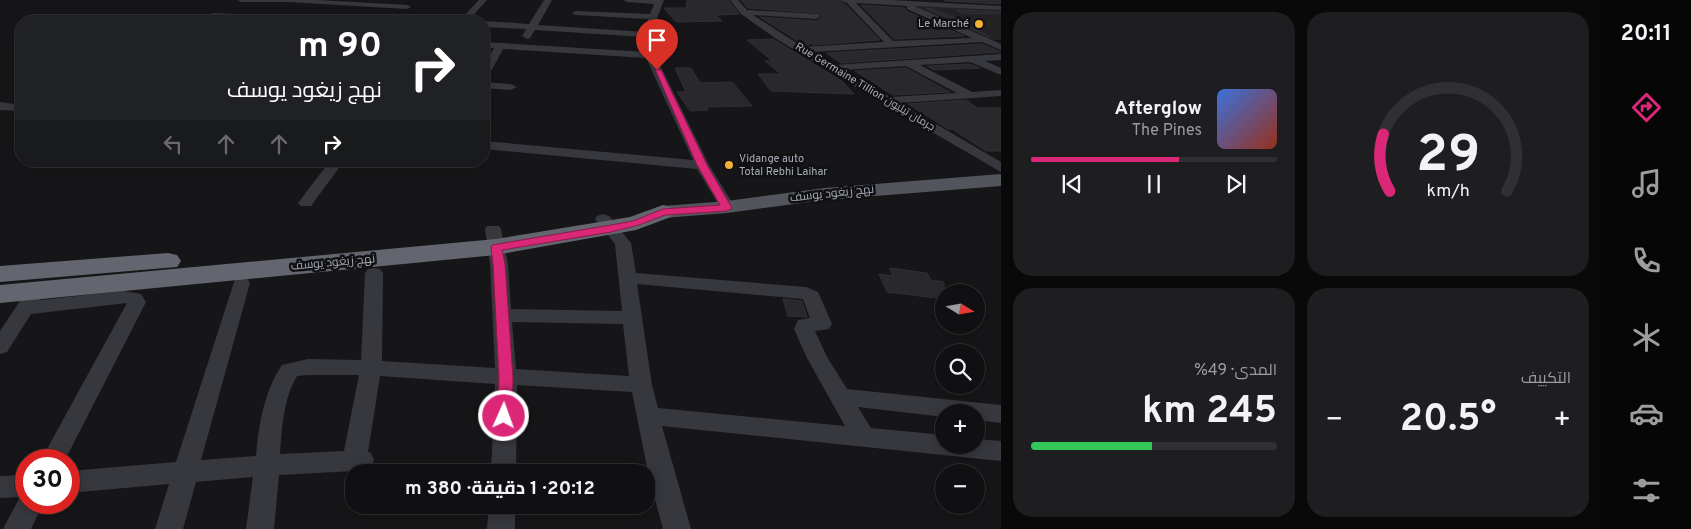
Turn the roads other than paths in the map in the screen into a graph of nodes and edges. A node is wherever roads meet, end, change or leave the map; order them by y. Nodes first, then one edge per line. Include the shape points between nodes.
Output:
1 (294, 0) edge
2 (376, 0) edge
3 (415, 0) edge
4 (483, 0) edge
5 (548, 0) edge
6 (627, 0) edge
7 (734, 0) edge
8 (843, 0) edge
9 (849, 0) edge
10 (984, 0) edge
11 (328, 1) edge
12 (660, 1) edge
13 (352, 2) edge
14 (237, 3) edge
15 (900, 3) junction
16 (407, 7) junction
17 (998, 8) edge
18 (744, 12) junction
19 (214, 15) edge
20 (272, 15) edge
21 (335, 15) edge
22 (397, 15) edge
23 (469, 15) edge
24 (816, 16) dead end
25 (652, 17) junction
26 (490, 24) edge
27 (532, 27) junction
28 (649, 35) junction
29 (564, 40) junction
30 (995, 43) edge
31 (891, 44) junction
32 (490, 45) edge
33 (874, 45) junction
34 (500, 46) junction
35 (521, 47) junction
36 (801, 50) junction
37 (650, 55) junction
38 (1001, 57) edge
39 (971, 59) junction
40 (908, 62) junction
41 (490, 64) edge
42 (832, 68) junction
43 (1001, 72) edge
44 (490, 86) edge
45 (511, 87) dead end
46 (1001, 93) edge
47 (970, 95) junction
48 (886, 101) junction
49 (0, 106) edge
50 (15, 107) edge
51 (490, 146) edge
52 (702, 165) junction
53 (333, 167) edge
54 (1001, 168) edge
55 (1001, 180) edge
56 (306, 203) dead end
57 (727, 208) junction
58 (663, 212) joint
59 (607, 224) junction
60 (495, 238) junction
61 (374, 273) dead end
62 (0, 274) edge
63 (627, 278) junction
64 (241, 283) dead end
65 (0, 294) edge
66 (31, 299) junction
67 (502, 314) junction
68 (632, 318) junction
69 (0, 347) edge
70 (371, 368) junction
71 (506, 378) junction
72 (641, 385) junction
73 (842, 397) junction
74 (1001, 414) edge
75 (648, 416) junction
76 (863, 436) junction
77 (935, 444) edge
78 (59, 449) edge
79 (985, 449) edge
80 (1001, 451) edge
81 (503, 464) edge
82 (267, 465) junction
83 (187, 471) junction
84 (80, 481) edge
85 (15, 486) edge
86 (0, 487) edge
87 (25, 514) edge
88 (502, 514) edge
89 (17, 529) edge
90 (169, 529) edge
91 (260, 529) edge
92 (501, 529) edge
93 (677, 529) edge

1 - 11 street
1 - 14 street
1 - 20 street
2 - 3 street
2 - 13 street
3 - 16 street
4 - 23 street
5 - 27 street
6 - 12 street
7 - 18 street, Rue Germaine Tillion جرمان تيليون
8 - 9 street
9 - 15 street
9 - 31 street
10 - 17 street
11 - 13 street
12 - 25 street
13 - 16 street
13 - 21 street
14 - 19 street
15 - 17 street
15 - 30 street
16 - 22 street
18 - 24 street
18 - 36 street, Rue Germaine Tillion جرمان تيليون
25 - 28 street
25 - 29 street via 578,10
26 - 27 street
27 - 29 street
27 - 35 street
28 - 29 street
28 - 37 street
29 - 35 street
29 - 37 street
30 - 31 street
31 - 33 street
32 - 34 street
33 - 36 street
33 - 40 street
34 - 35 street
34 - 41 street
36 - 42 street, Rue Germaine Tillion جرمان تيليون
37 - 52 street
38 - 39 street
39 - 40 street
39 - 43 street
40 - 42 street
40 - 47 street
42 - 48 street, Rue Germaine Tillion جرمان تيليون
44 - 45 street
46 - 47 street
47 - 48 street
48 - 54 street, Rue Germaine Tillion جرمان تيليون
49 - 50 street
51 - 52 street
52 - 57 street
53 - 56 street
55 - 57 main road, نهج زيغود يوسف via 825,194
57 - 58 main road, نهج زيغود يوسف
58 - 59 highway, نهج زيغود يوسف via 636,223
59 - 60 highway, نهج زيغود يوسف
59 - 63 street via 623,243
60 - 62 highway, نهج زيغود يوسف
60 - 66 highway, نهج زيغود يوسف
60 - 67 street
61 - 70 street
63 - 68 street
63 - 73 street via 806,293 811,296 822,324 805,325 804,329 817,358
64 - 83 street
65 - 66 highway, نهج زيغود يوسف
66 - 69 street
66 - 78 street via 123,297 134,298 137,302
67 - 68 street
67 - 71 street
68 - 72 street
70 - 71 street
70 - 82 street via 308,367 290,370 279,392
70 - 82 street via 358,460
71 - 72 street
71 - 81 street
72 - 75 street
73 - 74 street
73 - 76 street
75 - 76 street
75 - 93 street
76 - 77 street
79 - 80 street
82 - 83 street
82 - 91 street
83 - 84 street
83 - 90 street
85 - 86 street
87 - 89 street
88 - 92 street

